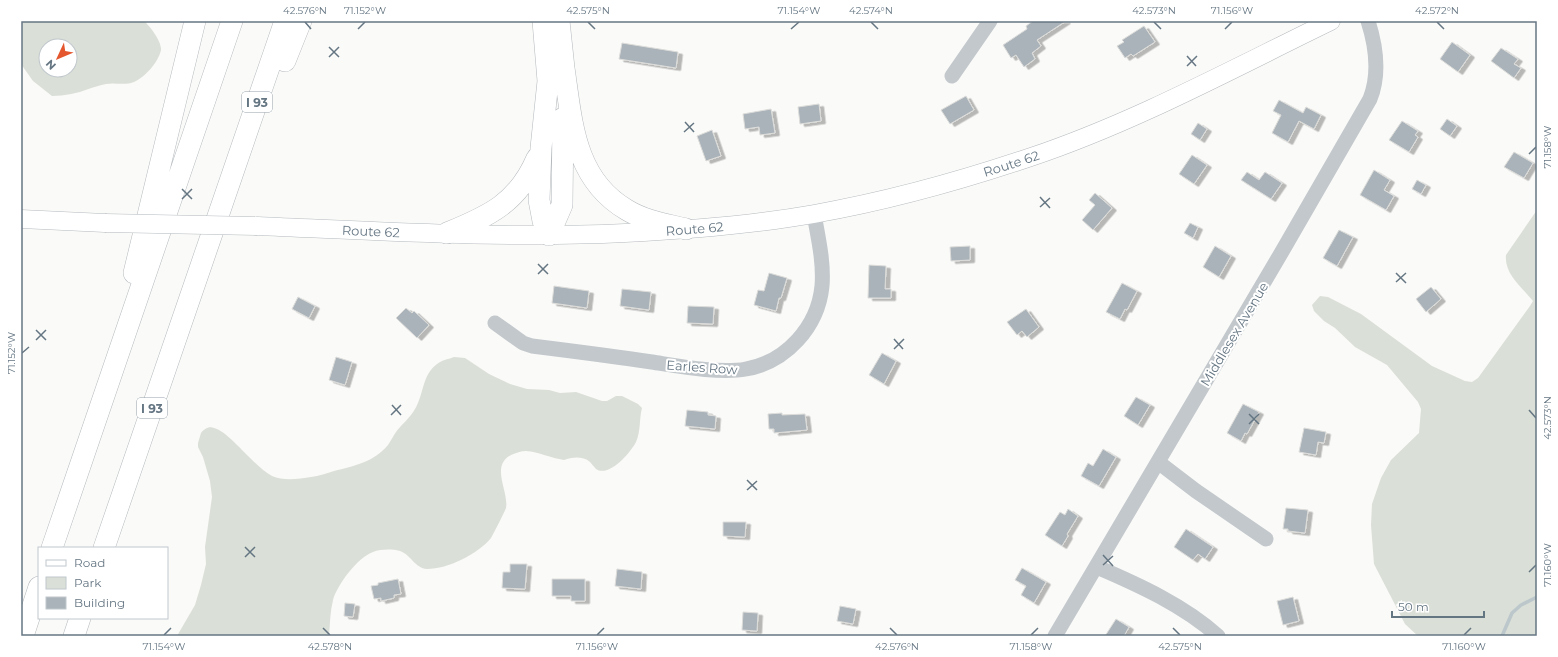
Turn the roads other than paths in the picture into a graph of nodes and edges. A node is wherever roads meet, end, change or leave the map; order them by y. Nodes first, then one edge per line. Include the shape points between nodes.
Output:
1 (195, 21) edge
2 (232, 21) edge
3 (285, 21) edge
4 (301, 21) edge
5 (543, 21) edge
6 (559, 21) edge
7 (990, 21) edge
8 (1331, 21) edge
9 (1368, 21) edge
10 (564, 68) junction
11 (952, 76) dead end
12 (541, 148) junction
13 (814, 214) junction
14 (21, 219) edge
15 (686, 229) junction
16 (447, 233) junction
17 (549, 235) junction
18 (201, 269) junction
19 (495, 323) dead end
20 (94, 426) junction
21 (1158, 462) junction
22 (1266, 540) dead end
23 (52, 547) edge
24 (104, 547) edge
25 (1096, 566) junction
26 (38, 590) edge
27 (80, 619) edge
28 (22, 636) edge
29 (74, 636) edge
30 (1055, 636) edge
31 (1218, 636) edge

1 - 20 highway
2 - 20 highway
3 - 18 highway, I 93
4 - 18 highway
5 - 12 highway via 548,81
6 - 10 highway
7 - 11 street
8 - 13 main road, Route 62 via 1135,116 1061,146 932,188
9 - 21 street, Middlesex Avenue via 1374,45 1376,71 1370,99
10 - 15 highway via 576,142 582,160 596,182 628,211 647,219
10 - 17 highway via 562,205
12 - 16 highway via 527,180 509,200 478,220
12 - 17 highway via 539,200
13 - 15 main road, Route 62
13 - 19 street, Earles Row via 822,274 817,310 798,340 779,356 757,366 721,370 532,346 523,343
14 - 16 main road, Route 62, bridge
15 - 17 main road, Route 62
16 - 17 main road, Route 62
18 - 24 highway, I 93
20 - 23 highway
21 - 22 street
21 - 25 street, Middlesex Avenue
25 - 30 street, Middlesex Avenue
25 - 31 street via 1173,604
26 - 28 highway
27 - 29 highway

